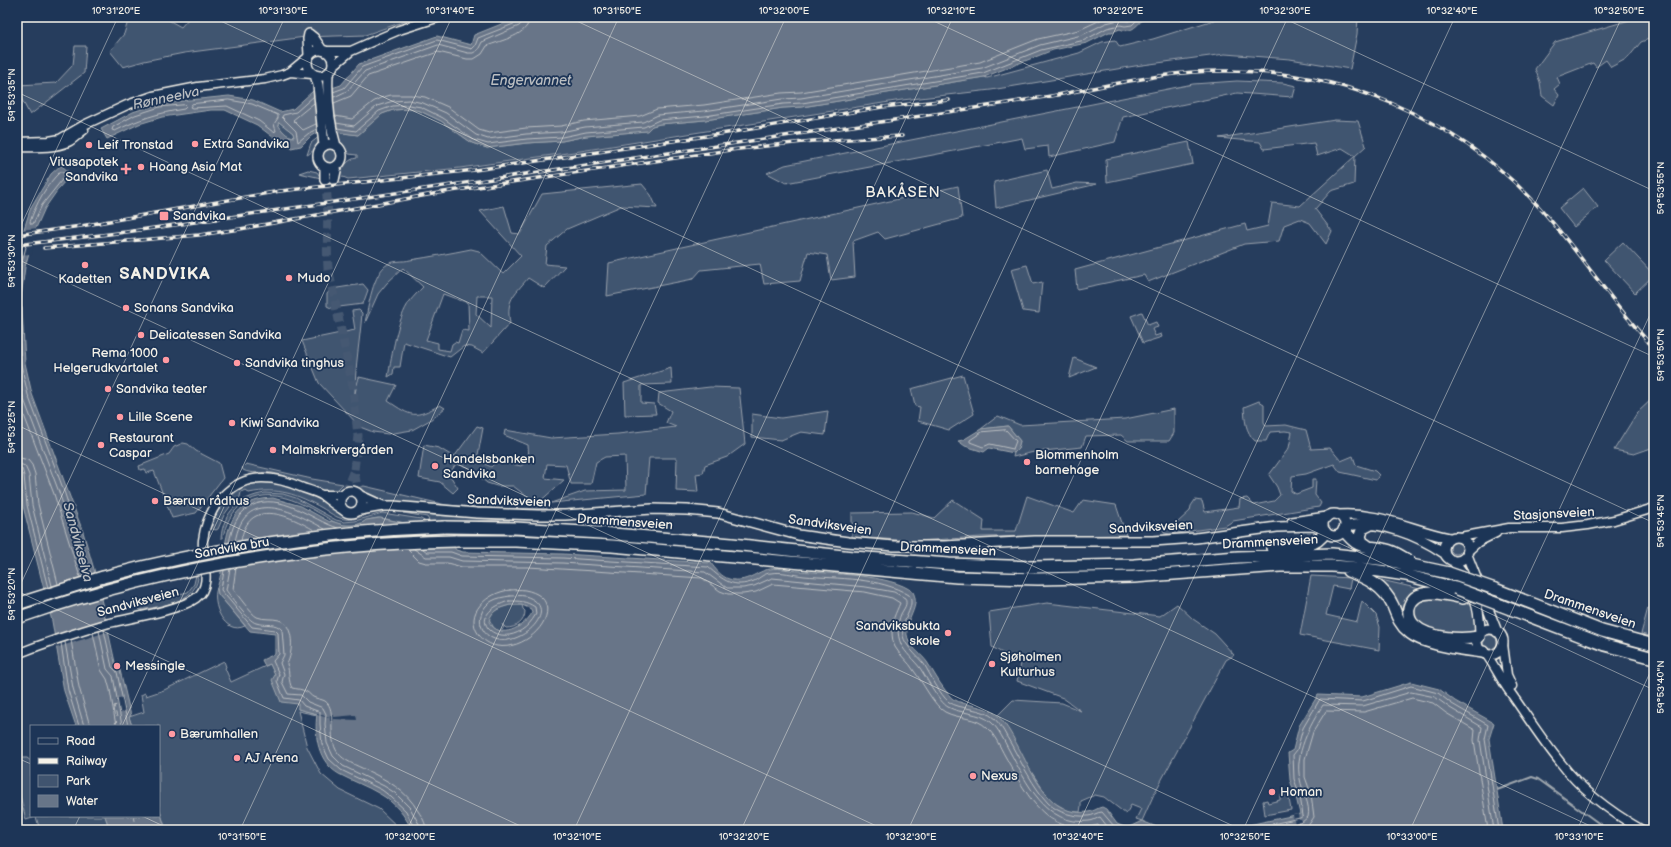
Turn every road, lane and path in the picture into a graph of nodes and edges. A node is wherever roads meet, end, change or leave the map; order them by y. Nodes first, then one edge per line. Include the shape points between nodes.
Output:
1 (440, 17) edge
2 (323, 51) junction
3 (351, 52) junction
4 (309, 56) junction
5 (330, 70) junction
6 (290, 72) junction
7 (314, 74) junction
8 (328, 136) junction
9 (17, 142) edge
10 (22, 145) edge
11 (324, 146) junction
12 (336, 146) junction
13 (325, 166) junction
14 (337, 166) junction
15 (322, 495) junction
16 (343, 495) junction
17 (361, 496) junction
18 (383, 506) junction
19 (1654, 508) edge
20 (343, 510) junction
21 (360, 510) junction
22 (1338, 515) junction
23 (1327, 517) junction
24 (1369, 525) junction
25 (444, 527) joint
26 (1277, 527) junction
27 (1344, 528) junction
28 (1325, 530) junction
29 (1502, 530) junction
30 (1460, 537) junction
31 (1449, 538) junction
32 (455, 541) joint
33 (1369, 547) junction
34 (1467, 553) junction
35 (1444, 554) junction
36 (1238, 557) junction
37 (1452, 560) junction
38 (1416, 565) junction
39 (1332, 566) junction
40 (17, 604) edge
41 (1502, 609) junction
42 (19, 618) edge
43 (1498, 632) junction
44 (1479, 636) junction
45 (1503, 644) junction
46 (1654, 645) edge
47 (1484, 653) junction
48 (17, 654) edge
49 (1654, 658) edge
50 (1518, 702) junction
51 (1642, 830) edge

1 - 3 main road via 399,30
2 - 3 main road
2 - 4 main road via 315,51
2 - 4 main road via 309,34
2 - 5 main road via 332,58
3 - 5 main road
4 - 6 main road
4 - 7 main road via 307,66
5 - 7 main road via 322,76
5 - 8 main road
6 - 7 main road
6 - 10 main road via 265,79 153,96 127,105 89,124 69,142 51,147
7 - 8 main road
8 - 11 main road
8 - 12 main road
9 - 10 main road
11 - 12 main road
11 - 13 main road via 318,157
12 - 14 main road via 340,149 342,157
13 - 14 main road
13 - 14 main road via 330,180
15 - 16 main road, Sandviksveien
15 - 20 main road, Sandviksveien
15 - 48 main road, Sandviksveien via 270,477 250,479 233,487 216,505 205,529 205,580 196,598 186,603 89,629
16 - 17 main road via 355,491
16 - 20 main road via 340,502
17 - 18 main road, Sandviksveien
17 - 21 main road via 363,502
18 - 21 main road, Sandviksveien
18 - 26 main road, Sandviksveien via 545,515 693,510 728,516 798,535 894,546 1054,541 1138,542
19 - 29 main road, Stasjonsveien via 1588,525 1562,528 1518,527
20 - 21 main road via 349,514
22 - 23 main road
22 - 27 main road via 1343,519
22 - 31 main road via 1380,518
23 - 26 main road, Sandviksveien
23 - 28 main road via 1324,521
24 - 27 main road via 1357,524
24 - 33 highway via 1363,528 1360,536 1362,542
24 - 35 main road via 1411,536 1432,545
25 - 36 highway, Drammensveien via 516,528 601,534 949,564 1034,567 1134,566
25 - 40 highway, Sandvika bru, bridge via 291,538 217,550 116,574
26 - 28 main road, Sandviksveien via 1312,526
27 - 28 main road via 1336,536 1329,535
27 - 33 highway via 1356,544
28 - 36 highway via 1320,539 1310,545 1255,549
29 - 30 main road, Stasjonsveien
29 - 34 main road, Stasjonsveien via 1478,542
30 - 31 main road
30 - 34 main road via 1467,542
31 - 35 main road via 1444,545
32 - 39 highway, Drammensveien via 612,546 957,577 1134,577 1280,566
32 - 42 highway, Sandvika bru, bridge via 324,548 242,560 139,582
33 - 38 highway via 1392,552
34 - 37 main road via 1460,560
34 - 43 main road
35 - 37 main road
36 - 38 highway, Drammensveien via 1332,554
37 - 44 main road via 1476,599 1480,615
38 - 46 highway, Drammensveien, bridge via 1449,573 1602,631
39 - 41 highway, Drammensveien, bridge via 1395,573 1455,588
39 - 47 highway via 1376,584 1391,601 1401,624 1413,636
41 - 44 highway via 1444,594 1424,593 1412,601 1409,617 1413,624 1428,633 1459,639
41 - 49 highway, Drammensveien via 1517,611 1605,644
43 - 44 main road via 1489,629
43 - 45 main road
44 - 47 main road via 1478,645
45 - 47 main road via 1498,652 1492,655
45 - 50 main road via 1507,675
47 - 50 main road
50 - 51 main road via 1546,744 1571,774 1609,809

